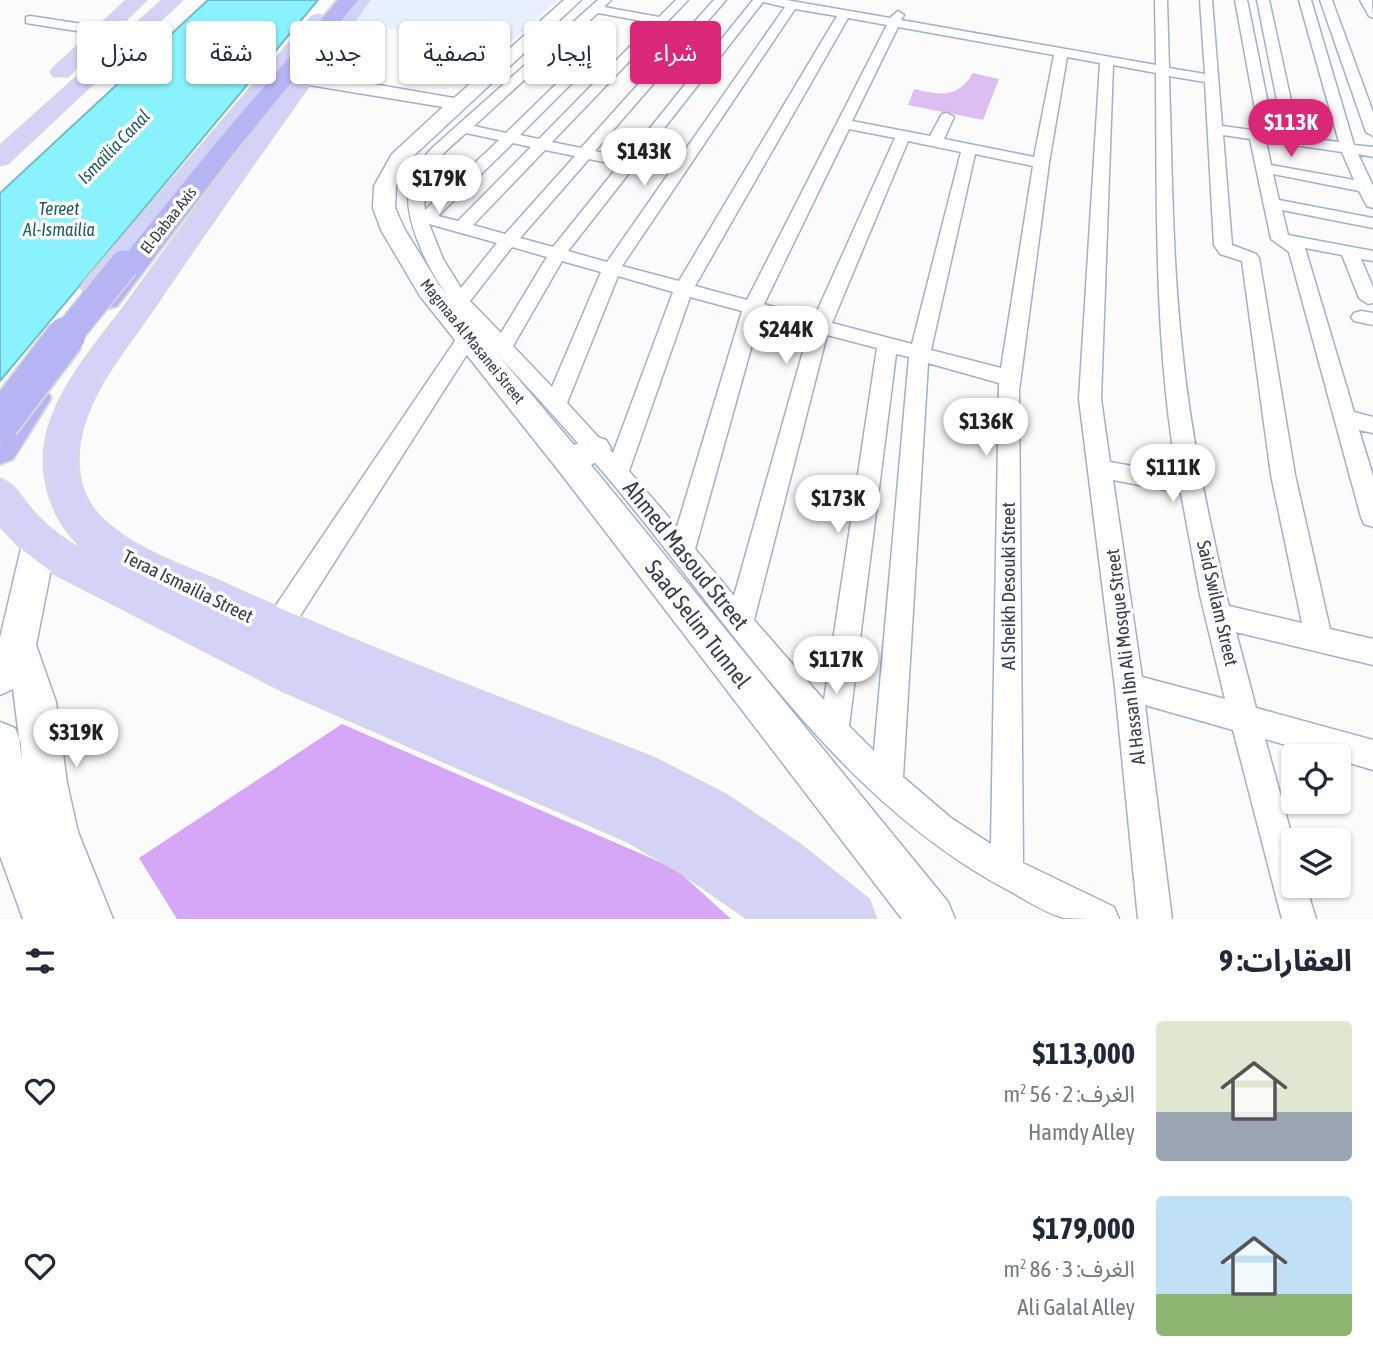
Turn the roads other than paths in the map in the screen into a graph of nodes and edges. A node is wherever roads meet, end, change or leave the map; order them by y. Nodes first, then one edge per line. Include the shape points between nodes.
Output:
1 (336, 0) edge
2 (348, 0) edge
3 (360, 0) edge
4 (572, 0) edge
5 (682, 0) edge
6 (720, 0) edge
7 (759, 0) edge
8 (767, 0) edge
9 (818, 0) edge
10 (1161, 0) edge
11 (1206, 0) edge
12 (1241, 0) edge
13 (1263, 0) edge
14 (1305, 0) edge
15 (1326, 0) edge
16 (156, 3) edge
17 (601, 4) edge
18 (792, 5) junction
19 (844, 14) junction
20 (896, 19) junction
21 (30, 20) dead end
22 (113, 21) edge
23 (344, 21) edge
24 (582, 21) edge
25 (663, 21) joint
26 (77, 27) edge
27 (1061, 52) junction
28 (630, 55) edge
29 (77, 56) edge
30 (1107, 61) junction
31 (1163, 66) junction
32 (524, 67) edge
33 (1212, 79) junction
34 (298, 84) edge
35 (308, 84) edge
36 (565, 84) edge
37 (47, 85) dead end
38 (20, 112) dead end
39 (455, 115) junction
40 (947, 117) dead end
41 (845, 124) junction
42 (1215, 129) junction
43 (1373, 132) edge
44 (0, 133) edge
45 (903, 135) junction
46 (1262, 137) junction
47 (510, 138) junction
48 (935, 142) junction
49 (1293, 142) junction
50 (543, 145) junction
51 (970, 149) junction
52 (1348, 149) junction
53 (1373, 152) edge
54 (585, 154) junction
55 (0, 158) edge
56 (630, 163) junction
57 (1041, 163) junction
58 (1264, 168) junction
59 (419, 174) junction
60 (389, 175) junction
61 (1366, 187) junction
62 (1271, 203) junction
63 (1373, 203) edge
64 (159, 212) junction
65 (424, 216) junction
66 (1373, 223) edge
67 (462, 227) junction
68 (509, 240) junction
69 (1283, 240) junction
70 (1349, 251) junction
71 (558, 253) junction
72 (1373, 256) edge
73 (612, 268) junction
74 (684, 288) junction
75 (460, 301) junction
76 (753, 307) junction
77 (1367, 312) edge
78 (820, 326) junction
79 (468, 337) junction
80 (887, 345) junction
81 (502, 348) junction
82 (918, 353) junction
83 (1009, 378) junction
84 (556, 404) junction
85 (1345, 418) junction
86 (0, 423) edge
87 (1373, 425) edge
88 (0, 429) edge
89 (0, 449) edge
90 (583, 455) junction
91 (1101, 469) junction
92 (617, 473) junction
93 (1192, 486) junction
94 (0, 494) edge
95 (1373, 517) edge
96 (39, 544) junction
97 (682, 551) junction
98 (1220, 616) junction
99 (740, 622) junction
100 (276, 629) junction
101 (1319, 639) junction
102 (1373, 652) edge
103 (9, 661) edge
104 (1129, 687) junction
105 (1245, 720) junction
106 (834, 731) junction
107 (0, 743) edge
108 (1373, 755) edge
109 (887, 785) junction
110 (1007, 872) junction
111 (47, 919) edge
112 (89, 919) edge
113 (790, 919) edge
114 (850, 919) edge
115 (930, 919) edge
116 (1102, 919) edge
117 (1155, 919) edge
118 (1299, 919) edge

1 - 64 main road
2 - 89 highway, El-Dabaa Axis via 69,345
3 - 23 main road, Teraa Ismailia Street
4 - 39 street
5 - 25 street
6 - 54 street
7 - 56 street
8 - 18 street
9 - 20 street
10 - 31 street, Said Swilam Street
11 - 33 street
12 - 46 street
13 - 49 street
14 - 52 street
15 - 43 street
16 - 22 main road
16 - 55 main road
17 - 24 street
17 - 25 street
18 - 19 street
18 - 73 street
19 - 20 street
19 - 74 street
20 - 27 street
20 - 31 street
20 - 41 street
21 - 26 street
27 - 30 street
27 - 57 street, Al Sheikh Desouki Street
28 - 50 street
29 - 37 main road
30 - 31 street
30 - 91 street, Al Hassan Ibn Ali Mosque Street via 1090,386
31 - 33 street
31 - 93 street, Said Swilam Street via 1169,312
32 - 39 street
33 - 42 street
34 - 100 main road, Teraa Ismailia Street via 88,379 68,416 60,454 65,492 85,526 100,540
35 - 39 street
36 - 47 street
38 - 44 main road
39 - 47 street
39 - 59 street
39 - 60 street via 406,151
40 - 48 street
41 - 45 street
41 - 76 street
42 - 46 street
42 - 101 street via 1223,245 1250,258 1283,475
45 - 48 street
45 - 78 street
46 - 49 street
46 - 58 street
47 - 50 street
47 - 65 street
48 - 51 street
49 - 52 street
50 - 54 street
50 - 67 street
51 - 57 street
51 - 82 street
52 - 53 street
52 - 61 street
54 - 56 street
54 - 68 street
56 - 71 street
57 - 83 street, Al Sheikh Desouki Street
58 - 61 street
58 - 62 street
59 - 60 street
59 - 65 street, Magmaa Al Masanei Street via 415,198
60 - 79 street, Magmaa Al Masanei Street via 383,197 387,219 429,290
61 - 63 street
62 - 66 street
62 - 69 street
64 - 86 highway, bridge via 142,243
64 - 88 main road via 63,327 18,391
65 - 67 street
65 - 75 street, Magmaa Al Masanei Street via 433,256
67 - 68 street
68 - 71 street
68 - 75 street
69 - 70 street
69 - 85 street via 1297,249
70 - 72 street
70 - 77 street
71 - 73 street
71 - 81 street
73 - 74 street
73 - 84 street
74 - 76 street
74 - 92 street
75 - 81 street, Magmaa Al Masanei Street
76 - 78 street
76 - 97 street
78 - 80 street
78 - 99 street
79 - 90 street, Magmaa Al Masanei Street
79 - 100 street
80 - 82 street
80 - 106 street
81 - 84 street, Magmaa Al Masanei Street
82 - 83 street
82 - 109 street
83 - 110 street, Al Sheikh Desouki Street
84 - 90 street, Magmaa Al Masanei Street
85 - 87 street
85 - 95 street
90 - 92 street, Ahmed Masoud Street
90 - 115 street, Saad Selim Tunnel
91 - 93 street
91 - 104 street, Al Hassan Ibn Ali Mosque Street
92 - 97 street, Ahmed Masoud Street
93 - 98 street, Said Swilam Street
94 - 96 main road, Teraa Ismailia Street
96 - 103 street
96 - 113 main road, Teraa Ismailia Street via 298,676 646,825 734,876
97 - 99 street, Ahmed Masoud Street
98 - 101 street
98 - 105 street, Said Swilam Street
99 - 106 street, Ahmed Masoud Street
100 - 114 main road, Teraa Ismailia Street via 656,783 758,842
101 - 102 street
103 - 112 street via 30,671 49,806 67,869
104 - 105 street
104 - 117 street, Al Hassan Ibn Ali Mosque Street
105 - 108 street
105 - 118 street, Said Swilam Street
106 - 109 street, Ahmed Masoud Street
107 - 111 street via 11,827
109 - 110 street, Ahmed Masoud Street via 943,831
110 - 116 street, Ahmed Masoud Street

